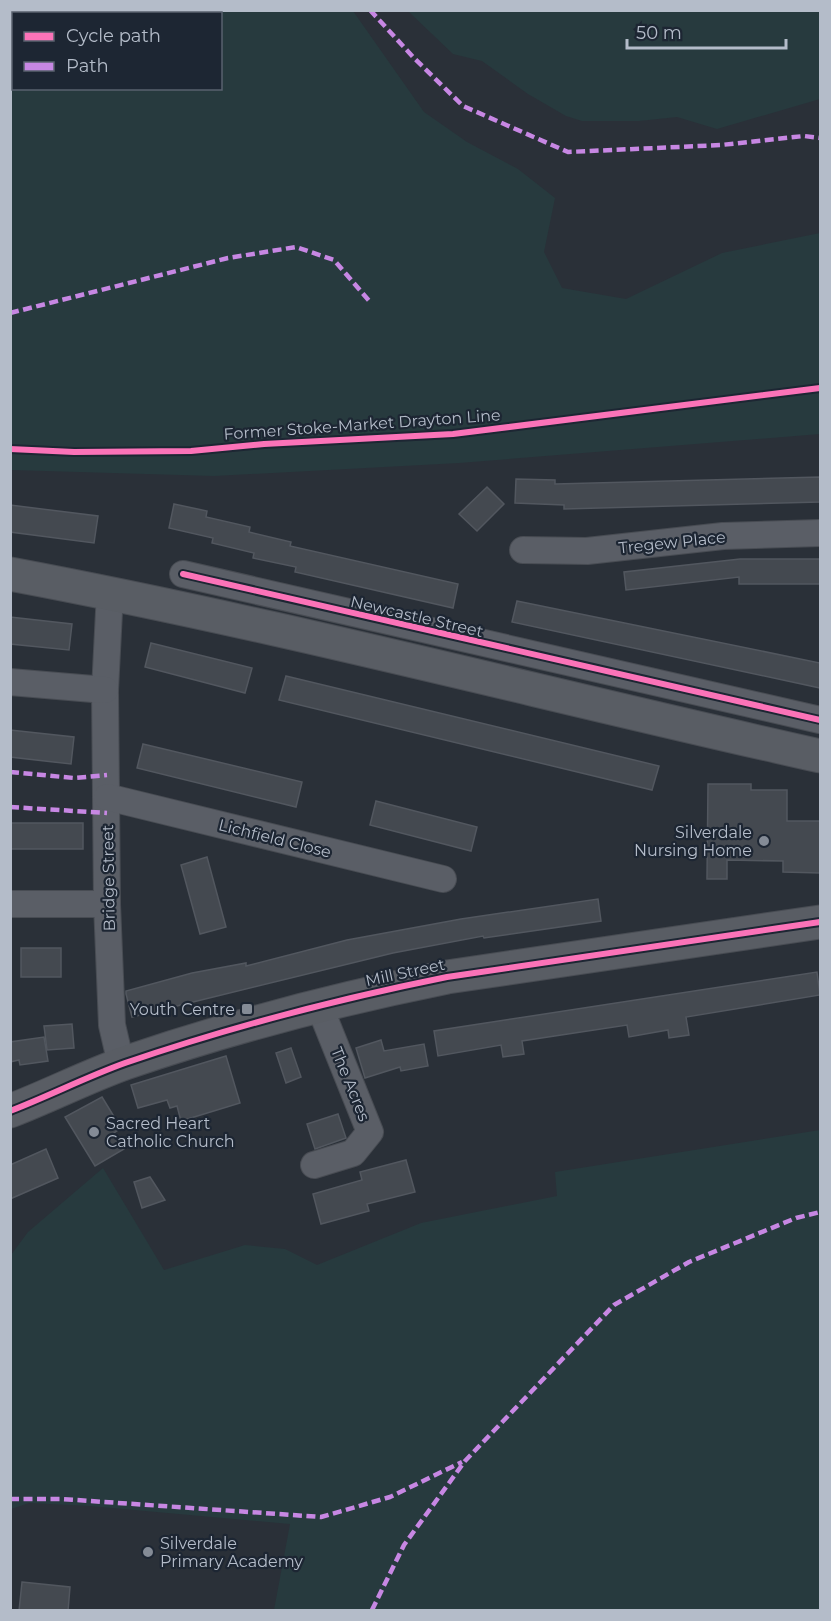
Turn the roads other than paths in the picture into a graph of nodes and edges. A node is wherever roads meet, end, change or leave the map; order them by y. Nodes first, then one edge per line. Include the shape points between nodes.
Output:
1 (820, 533) edge
2 (523, 550) dead end
3 (10, 574) edge
4 (183, 574) dead end
5 (110, 592) junction
6 (267, 610) junction
7 (473, 642) junction
8 (464, 674) junction
9 (10, 682) edge
10 (105, 690) junction
11 (820, 720) edge
12 (820, 756) edge
13 (107, 797) junction
14 (443, 879) dead end
15 (10, 904) edge
16 (107, 904) junction
17 (820, 922) edge
18 (319, 1005) junction
19 (121, 1064) junction
20 (10, 1110) edge
21 (314, 1166) dead end

1 - 2 street, Tregew Place via 723,536 586,551
3 - 5 street, Newcastle Street
4 - 6 street, Newcastle Street
5 - 6 street, Newcastle Street
5 - 10 street, Bridge Street
6 - 7 street, Newcastle Street
6 - 8 street, Newcastle Street
7 - 8 street, Newcastle Street
7 - 11 street, Newcastle Street
8 - 12 street, Newcastle Street
9 - 10 street
10 - 13 street, Bridge Street
13 - 14 street, Lichfield Close
13 - 16 street, Bridge Street
15 - 16 street
16 - 19 street, Bridge Street via 112,1026
17 - 18 street, Mill Street via 447,977
18 - 19 street, Mill Street
18 - 21 street, The Acres via 370,1132 353,1153
19 - 20 street, Mill Street

